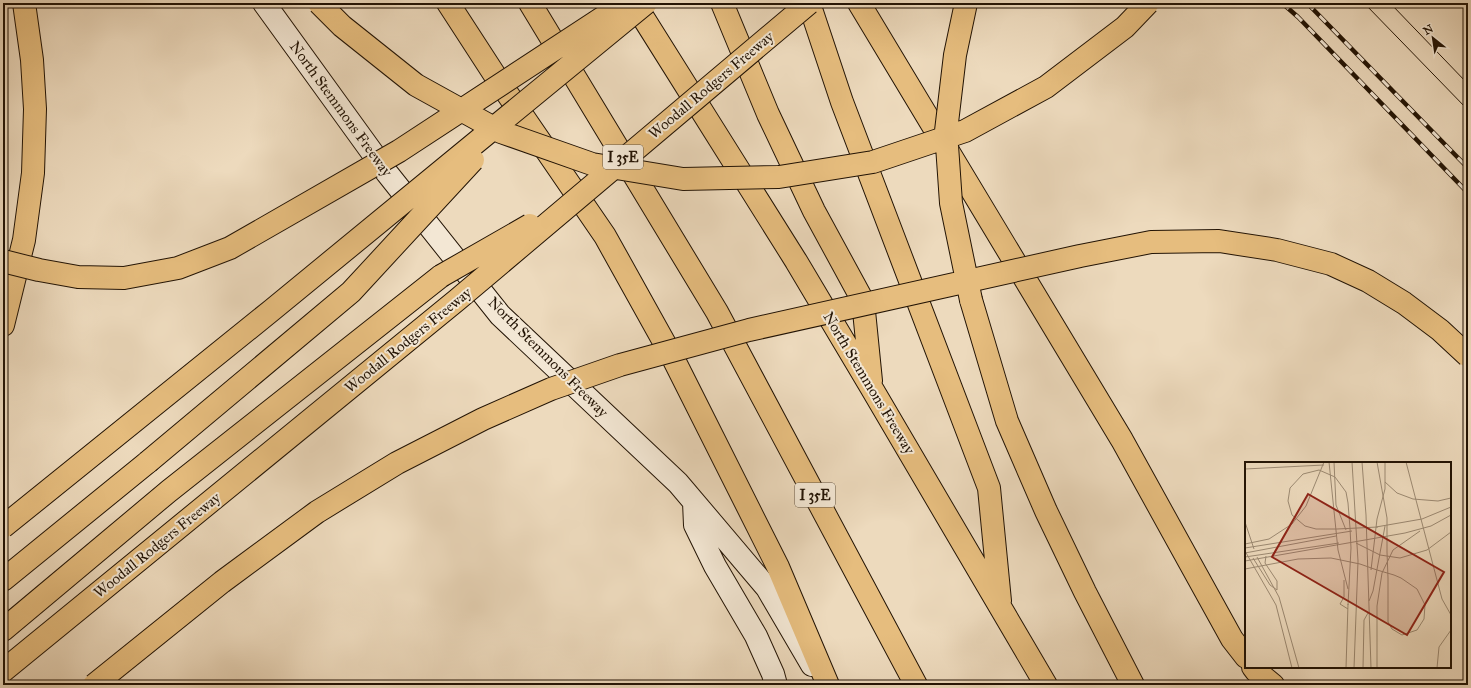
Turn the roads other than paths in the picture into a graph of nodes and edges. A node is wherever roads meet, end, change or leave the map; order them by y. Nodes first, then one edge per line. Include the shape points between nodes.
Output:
1 (24, 3) edge
2 (264, 3) edge
3 (319, 3) edge
4 (448, 3) edge
5 (530, 3) edge
6 (625, 3) edge
7 (634, 3) edge
8 (646, 3) edge
9 (722, 3) edge
10 (809, 3) edge
11 (859, 3) edge
12 (966, 3) edge
13 (1148, 3) edge
14 (530, 99) junction
15 (580, 197) junction
16 (3, 261) edge
17 (3, 325) edge
18 (1468, 356) edge
19 (871, 387) junction
20 (694, 502) junction
21 (3, 527) edge
22 (3, 580) edge
23 (1001, 607) junction
24 (3, 630) edge
25 (1245, 656) edge
26 (1254, 668) edge
27 (3, 671) edge
28 (1044, 683) edge
29 (94, 685) edge
30 (776, 685) edge
31 (823, 685) edge
32 (828, 685) edge
33 (916, 685) edge
34 (1133, 685) edge
35 (1273, 685) edge

1 - 17 highway via 32,60 35,108 33,173 24,240
2 - 20 main road, North Stemmons Freeway via 387,173 500,315 678,483
3 - 13 highway, bridge via 342,26 416,85 501,132 592,164 683,179 779,177 873,162 965,131 1046,87 1125,27
4 - 32 highway via 605,236 674,360 778,567
5 - 33 highway, I 35E via 717,312
6 - 16 highway, bridge via 399,151 230,248 178,268 124,278 78,277
7 - 19 highway, North Stemmons Freeway via 796,261
8 - 14 highway, bridge
9 - 19 highway via 768,114 814,211 863,301
10 - 15 highway, Woodall Rodgers Freeway, bridge
10 - 23 highway via 842,102 990,488
11 - 25 highway via 1122,440 1232,639
12 - 34 highway, bridge via 955,55 946,131 951,203 971,300 1006,421 1046,511
14 - 21 highway, bridge
14 - 22 highway, bridge via 350,292
15 - 24 highway, bridge via 441,276 169,491
15 - 27 highway, Woodall Rodgers Freeway, bridge
18 - 29 highway, bridge via 1440,330 1404,303 1368,281 1331,264 1277,250 1219,241 1151,242 749,330 620,365 551,389 483,419 397,463 304,521 222,582
19 - 23 highway, North Stemmons Freeway
20 - 30 main road via 695,526 756,636
20 - 31 main road, North Stemmons Freeway via 767,588
23 - 28 highway, North Stemmons Freeway
26 - 35 highway

